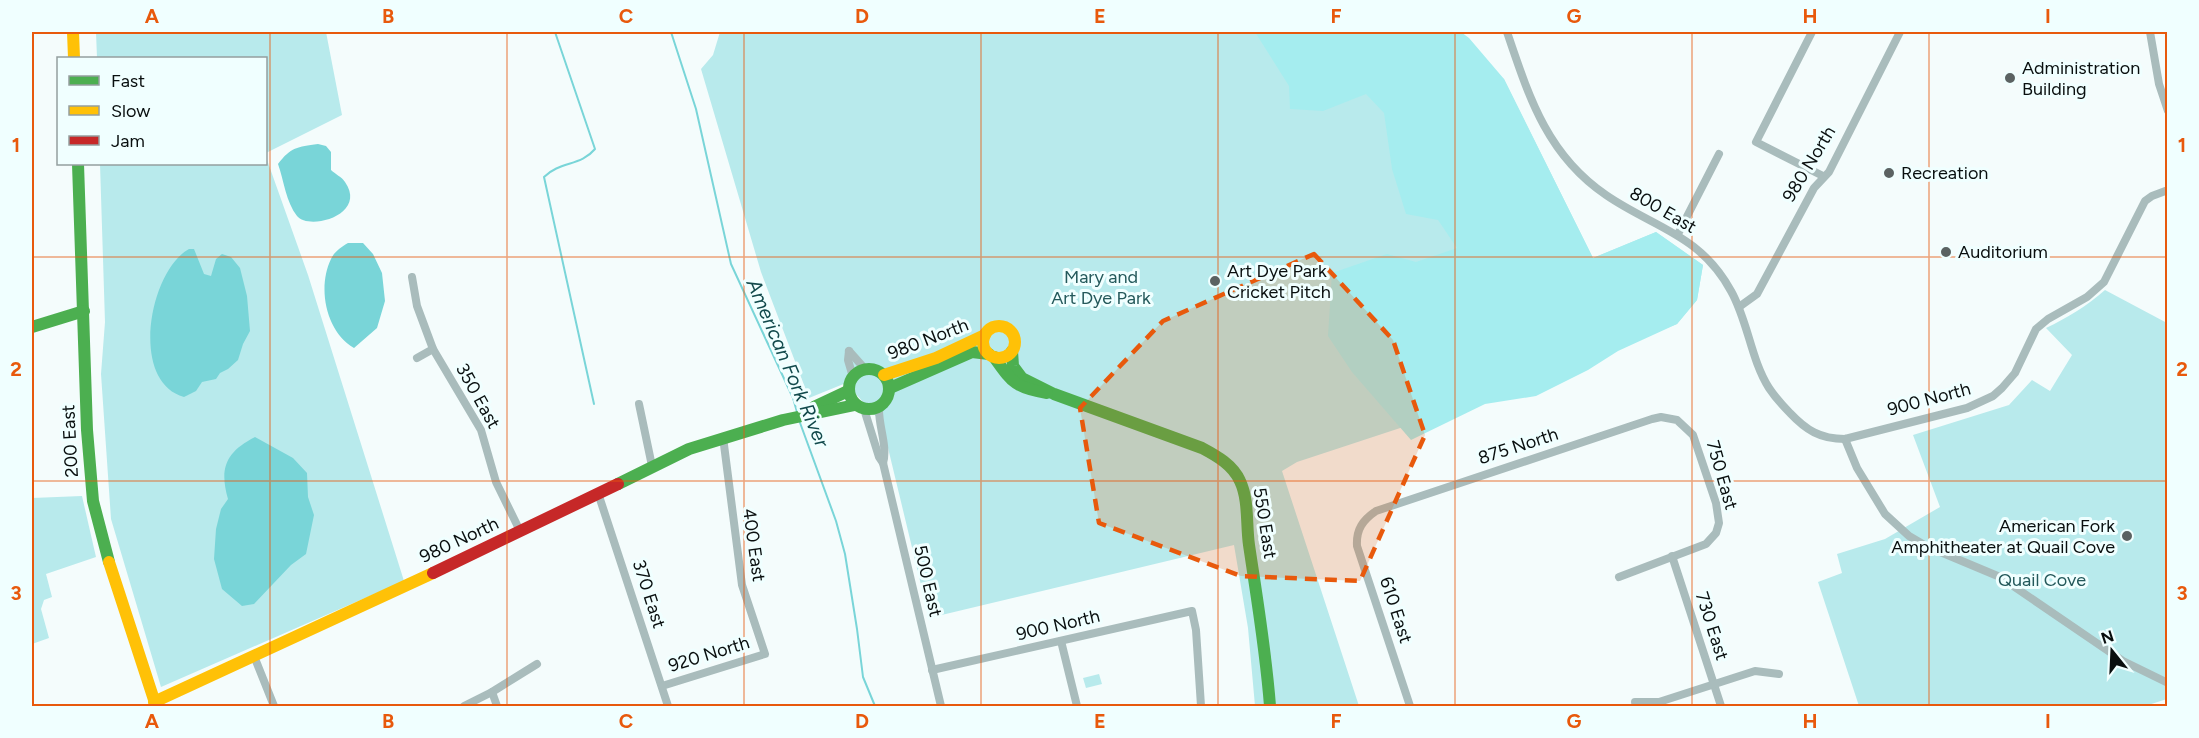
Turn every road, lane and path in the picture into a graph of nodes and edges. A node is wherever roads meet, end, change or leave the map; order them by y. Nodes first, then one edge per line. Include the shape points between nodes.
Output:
1 (73, 32) edge
2 (1507, 32) edge
3 (1812, 32) edge
4 (1900, 32) edge
5 (2150, 32) edge
6 (74, 57) edge
7 (2168, 111) edge
8 (1719, 154) dead end
9 (78, 165) edge
10 (1823, 176) junction
11 (2168, 190) edge
12 (1678, 234) junction
13 (412, 277) dead end
14 (1739, 307) junction
15 (84, 311) junction
16 (32, 327) edge
17 (985, 335) junction
18 (433, 349) junction
19 (1012, 351) junction
20 (991, 356) junction
21 (417, 358) dead end
22 (865, 369) junction
23 (884, 375) junction
24 (853, 377) junction
25 (890, 388) junction
26 (848, 391) junction
27 (1054, 394) junction
28 (639, 404) dead end
29 (859, 407) junction
30 (879, 407) junction
31 (812, 411) junction
32 (1687, 428) joint
33 (723, 437) junction
34 (1845, 439) junction
35 (884, 463) junction
36 (652, 466) junction
37 (598, 493) junction
38 (1362, 524) joint
39 (520, 531) junction
40 (1672, 556) junction
41 (1619, 577) dead end
42 (1061, 641) junction
43 (765, 654) joint
44 (254, 656) junction
45 (537, 664) dead end
46 (932, 670) junction
47 (1779, 674) dead end
48 (2168, 683) edge
49 (1714, 684) junction
50 (662, 686) junction
51 (492, 692) junction
52 (1635, 702) dead end
53 (155, 704) edge
54 (274, 706) edge
55 (464, 706) edge
56 (497, 706) edge
57 (668, 706) edge
58 (941, 706) edge
59 (1077, 706) edge
60 (1201, 706) edge
61 (1270, 706) edge
62 (1410, 706) edge
63 (1721, 706) edge

1 - 6 street
2 - 12 street, 800 East via 1534,108 1570,164 1606,195
3 - 10 street via 1756,142
4 - 10 street, 980 North via 1829,172
5 - 7 street
8 - 12 street
9 - 15 street, 200 East
10 - 14 street, 980 North via 1757,294
11 - 34 street, 900 North via 2145,201 2104,282 2036,329 2014,373 1993,396 1967,408
12 - 14 street, 800 East via 1716,268
13 - 18 street, 350 East via 417,306
14 - 34 street, 800 East via 1761,371 1774,395 1808,430 1828,438
15 - 16 street
15 - 53 street, 200 East via 93,501
17 - 19 street via 994,327 1005,327 1015,339
17 - 20 street via 983,343
17 - 23 street, 980 North
18 - 21 street
18 - 39 street, 350 East via 481,430 496,482
19 - 20 street via 1006,357
19 - 27 street, 550 East via 1012,365 1018,374
20 - 25 street, 980 North via 972,352
20 - 27 street, 550 East via 1017,385
22 - 23 street
22 - 24 street
22 - 24 street via 849,351
23 - 25 street
24 - 26 street
25 - 30 street
26 - 29 street
26 - 31 street, 980 North
27 - 61 street, 550 East via 1202,448 1219,457 1235,473 1245,498
28 - 36 street
29 - 30 street
29 - 31 street, 980 North
29 - 35 street, 500 East
30 - 35 street, 500 East
31 - 33 street, 980 North
32 - 38 street, 875 North via 1670,418 1652,419 1376,511
32 - 40 street, 750 East via 1693,435 1716,503 1719,523 1706,544
33 - 36 street, 980 North
33 - 43 street, 400 East via 742,585
34 - 48 street via 1857,468 1890,520 1916,541 2000,577 2123,662
35 - 46 street, 500 East
36 - 37 street, 980 North
37 - 39 street, 980 North
37 - 50 street, 370 East
38 - 62 street, 610 East via 1358,546
39 - 44 street, 980 North
40 - 41 street
40 - 49 street, 730 East
42 - 46 street, 900 North
42 - 59 street
42 - 60 street, 900 North via 1192,611
43 - 50 street, 920 North
44 - 53 street, 980 North
44 - 54 street
45 - 51 street
46 - 58 street, 500 East
47 - 49 street via 1755,671
49 - 52 street via 1659,702
49 - 63 street, 730 East
50 - 57 street, 370 East
51 - 55 street
51 - 56 street

